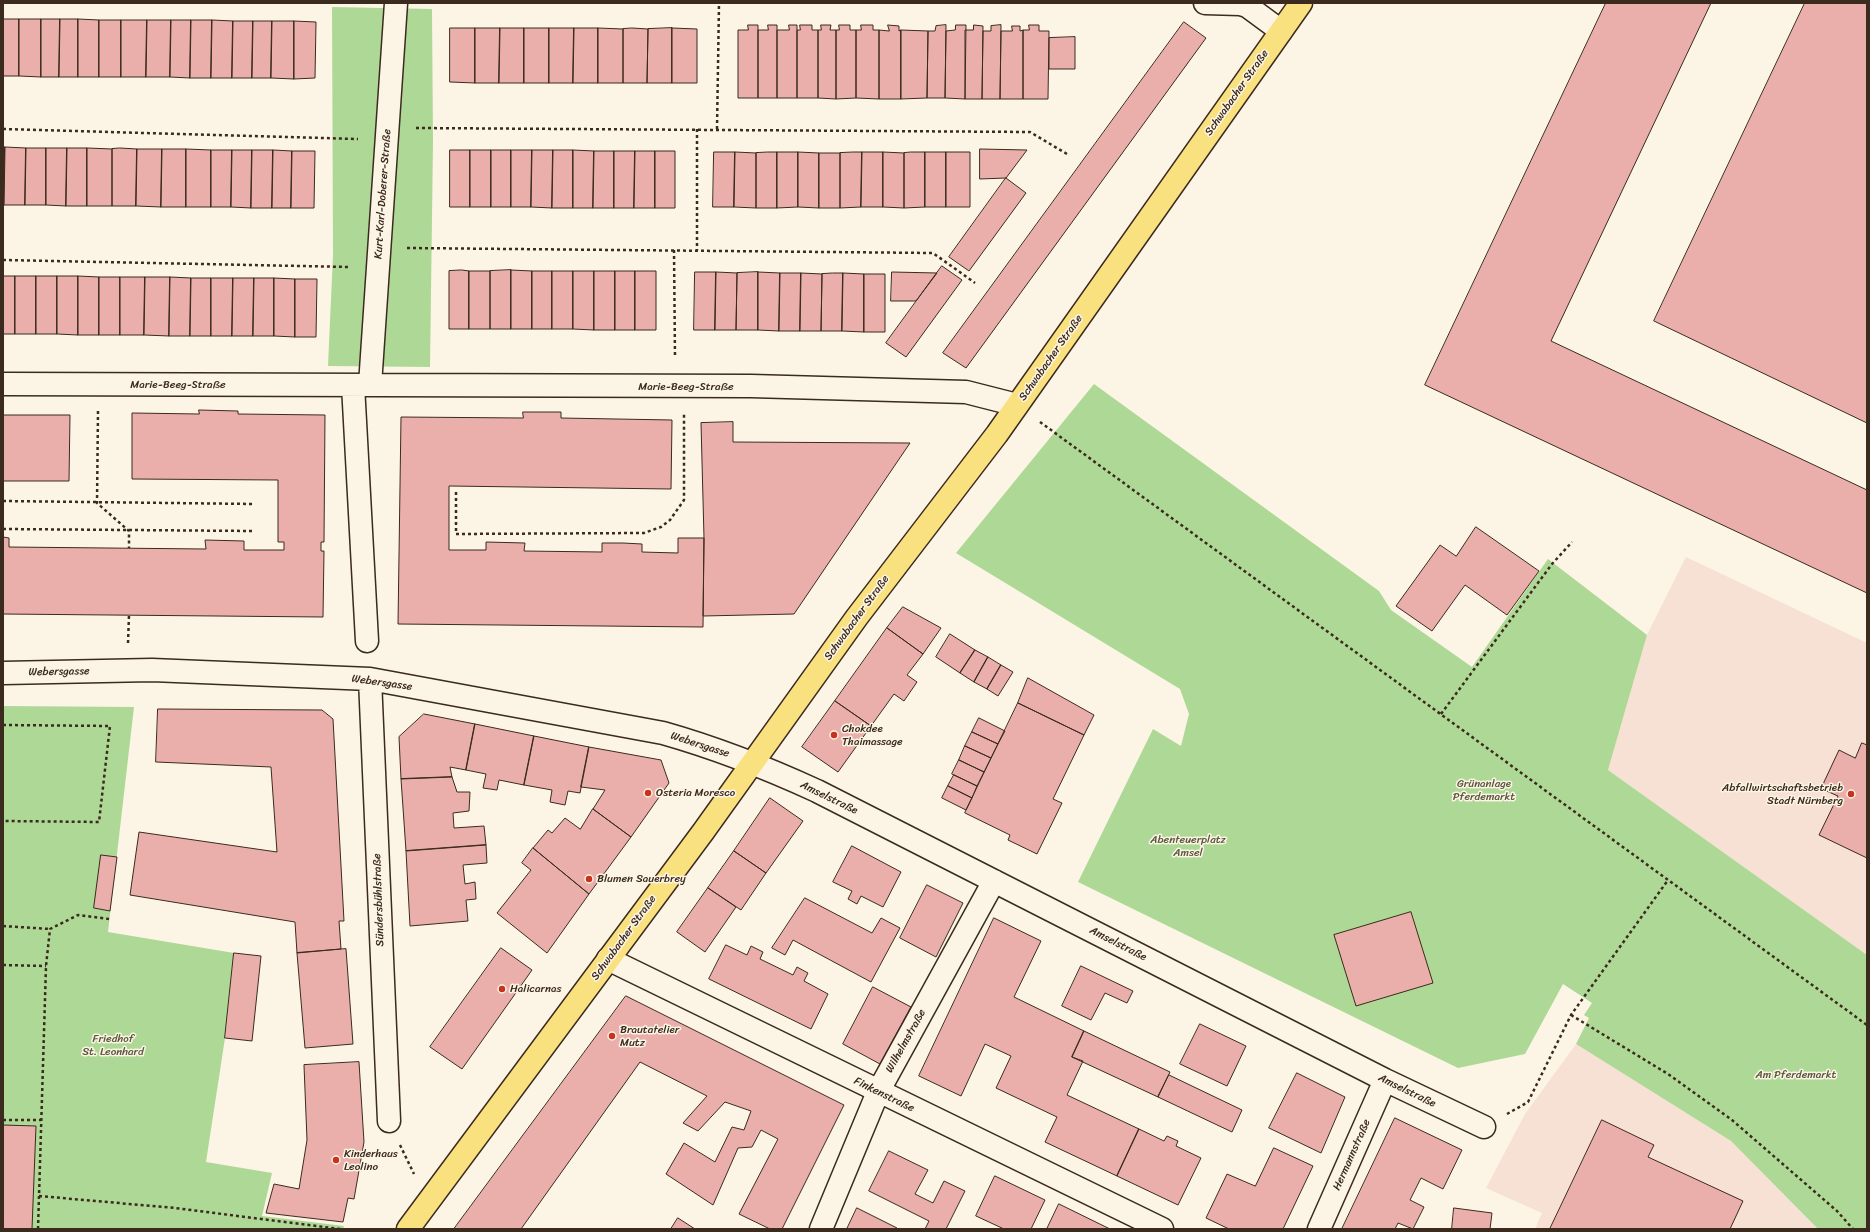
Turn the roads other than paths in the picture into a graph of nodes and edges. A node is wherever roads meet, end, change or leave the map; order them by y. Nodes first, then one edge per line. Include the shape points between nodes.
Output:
1 (396, 3) edge
2 (1205, 3) edge
3 (1301, 3) edge
4 (1281, 30) junction
5 (3, 384) edge
6 (361, 385) junction
7 (1017, 405) junction
8 (367, 641) dead end
9 (3, 673) edge
10 (370, 679) junction
11 (752, 763) junction
12 (994, 881) junction
13 (608, 959) junction
14 (1385, 1080) junction
15 (878, 1092) junction
16 (389, 1121) road end
17 (1484, 1127) road end
18 (408, 1229) edge
19 (821, 1229) edge
20 (1162, 1229) edge
21 (1319, 1229) edge

1 - 6 street, Kurt-Karl-Doberer-Straße via 378,258
2 - 4 street via 1247,6
3 - 4 main road, Schwabacher Straße
4 - 7 main road, Schwabacher Straße
5 - 6 street, Marie-Beeg-Straße
6 - 7 street, Marie-Beeg-Straße via 751,386 966,392
6 - 8 street
7 - 11 main road, Schwabacher Straße via 857,617
9 - 10 street, Webersgasse via 152,670
10 - 11 street, Webersgasse via 663,733
10 - 16 street, Sündersbühlstraße
11 - 12 street, Amselstraße via 816,791
11 - 13 main road, Schwabacher Straße
12 - 14 street, Amselstraße
12 - 15 street, Wilhelmstraße
13 - 15 street, Finkenstraße
13 - 18 main road, Schwabacher Straße
14 - 17 street, Amselstraße
14 - 21 street, Hermannstraße
15 - 19 street, Wilhelmstraße
15 - 20 street, Finkenstraße

